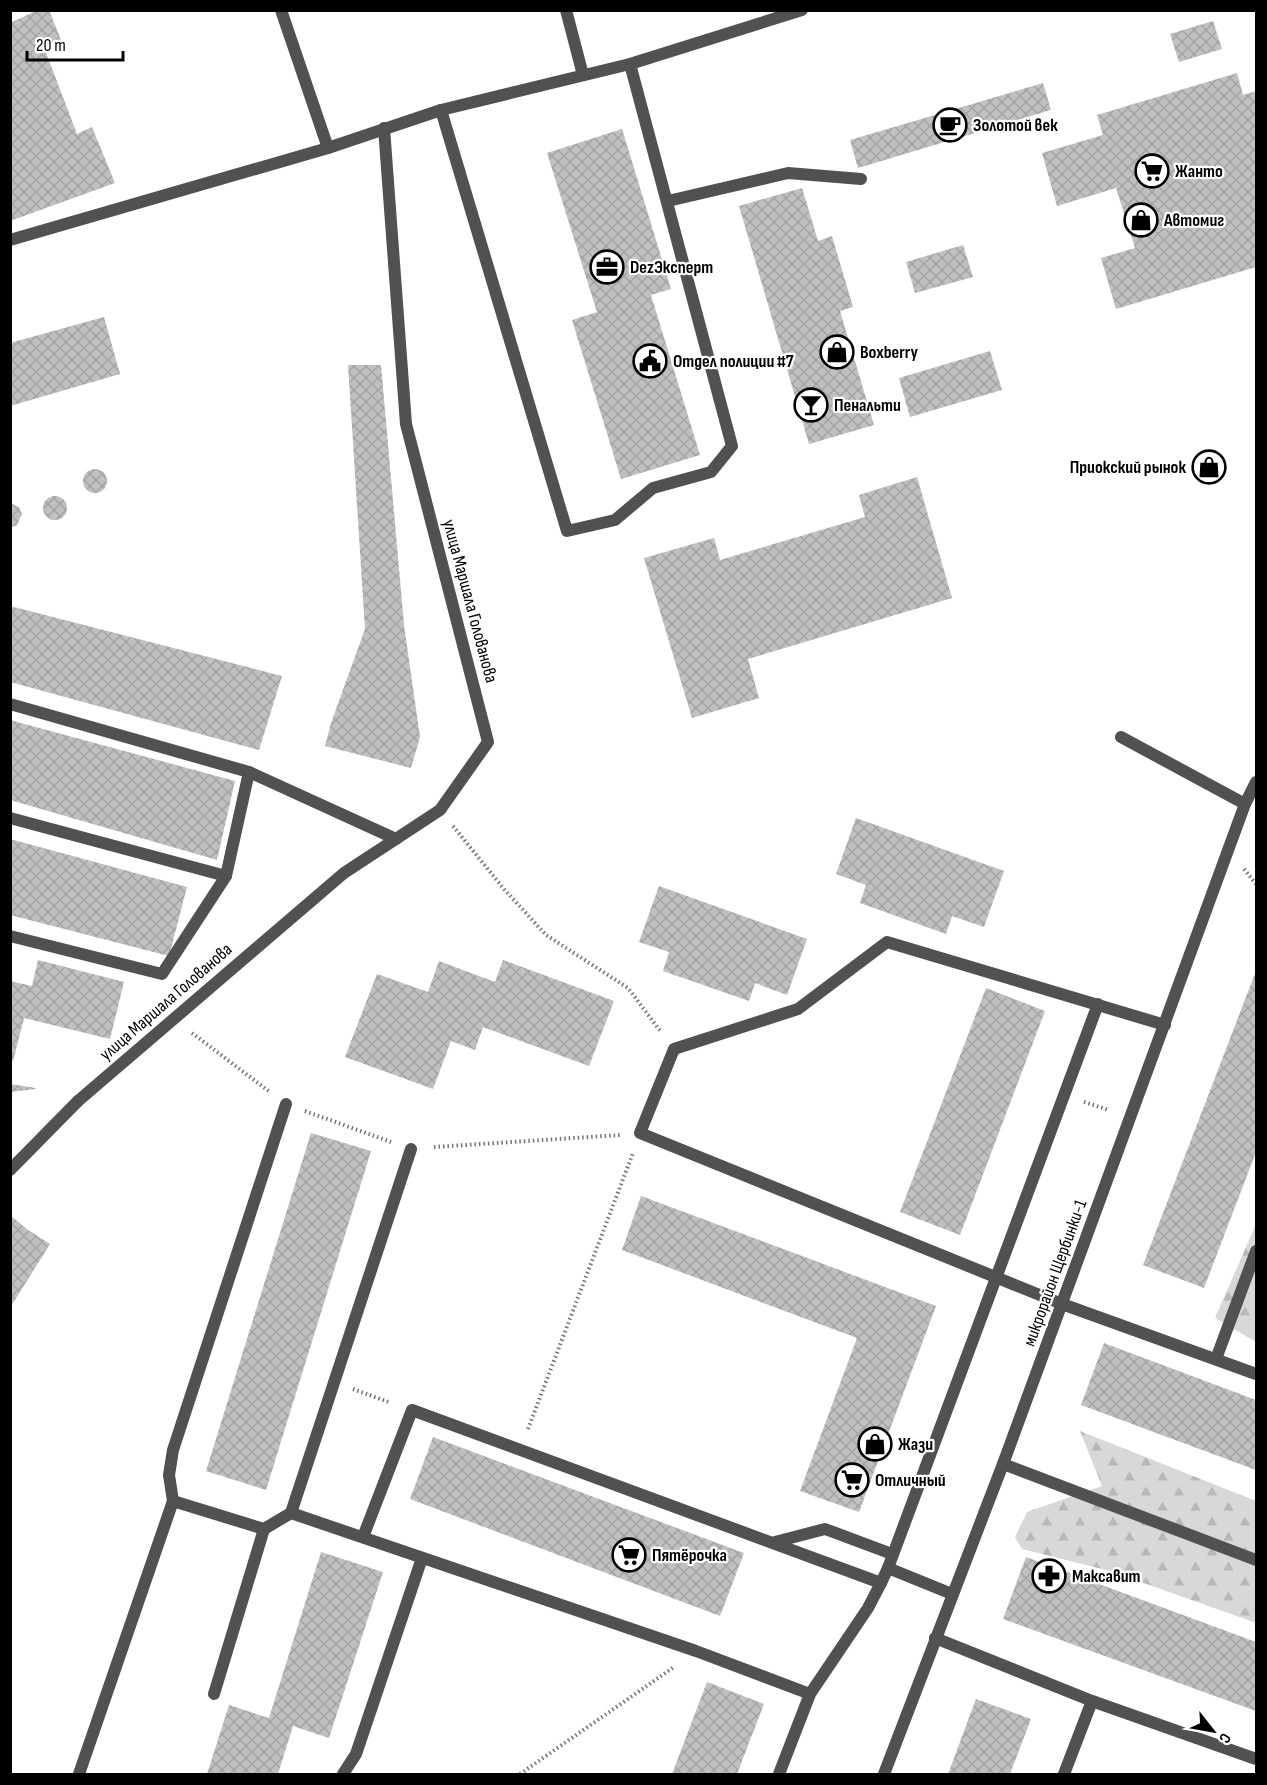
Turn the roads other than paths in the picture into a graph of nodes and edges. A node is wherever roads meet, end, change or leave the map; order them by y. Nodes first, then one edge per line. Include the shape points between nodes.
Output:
1 (281, 10) edge
2 (566, 10) edge
3 (802, 10) edge
4 (630, 64) junction
5 (583, 75) junction
6 (441, 110) junction
7 (384, 128) junction
8 (328, 148) junction
9 (861, 178) dead end
10 (668, 201) junction
11 (10, 240) edge
12 (10, 704) edge
13 (1121, 737) dead end
14 (249, 772) junction
15 (1257, 782) edge
16 (1245, 804) junction
17 (10, 818) edge
18 (396, 839) junction
19 (226, 876) junction
20 (10, 936) edge
21 (1098, 1004) junction
22 (1165, 1024) junction
23 (286, 1104) road end
24 (411, 1149) road end
25 (10, 1170) edge
26 (1257, 1251) edge
27 (996, 1277) junction
28 (1062, 1304) junction
29 (1216, 1359) junction
30 (1257, 1374) edge
31 (1004, 1464) junction
32 (173, 1501) junction
33 (291, 1513) junction
34 (264, 1529) junction
35 (363, 1538) junction
36 (775, 1542) junction
37 (892, 1554) junction
38 (422, 1558) junction
39 (1257, 1560) edge
40 (888, 1568) junction
41 (881, 1583) junction
42 (952, 1594) junction
43 (935, 1638) junction
44 (214, 1694) dead end
45 (810, 1694) junction
46 (1092, 1701) junction
47 (1257, 1759) edge
48 (79, 1774) edge
49 (343, 1774) edge
50 (779, 1774) edge
51 (884, 1774) edge
52 (1064, 1774) edge

1 - 8 street
2 - 5 street
3 - 4 street
4 - 5 street
4 - 10 street
5 - 6 street
6 - 7 street
6 - 10 street via 567,531 615,520 653,488 711,472 732,446
7 - 8 street
7 - 18 street, улица Маршала Голованова via 406,424 489,742 440,810
8 - 11 street
9 - 10 street via 788,173
12 - 14 street
13 - 16 street
14 - 18 street
14 - 19 street
15 - 16 street, микрорайон Щербинки-1
16 - 22 street, микрорайон Щербинки-1
17 - 19 street
18 - 25 street, улица Маршала Голованова via 344,873 173,1019 78,1101
19 - 20 street via 162,974
21 - 22 street
21 - 27 street
21 - 27 street via 887,942 798,1009 674,1049 640,1134
22 - 28 street, микрорайон Щербинки-1
23 - 32 street via 173,1450 169,1475
24 - 33 street
26 - 29 street
27 - 28 street
27 - 37 street
28 - 29 street
28 - 31 street, микрорайон Щербинки-1
29 - 30 street
31 - 39 street
31 - 42 street, микрорайон Щербинки-1
32 - 34 street
32 - 48 street
33 - 34 street
33 - 35 street
34 - 44 street
35 - 36 street via 412,1410
35 - 38 street
36 - 37 street via 825,1529
36 - 41 street
37 - 40 street
38 - 45 street
38 - 49 street via 356,1754
40 - 41 street
40 - 42 street
41 - 45 street
42 - 43 street, микрорайон Щербинки-1
43 - 46 street
43 - 51 street, микрорайон Щербинки-1
45 - 50 street
46 - 47 street
46 - 52 street

